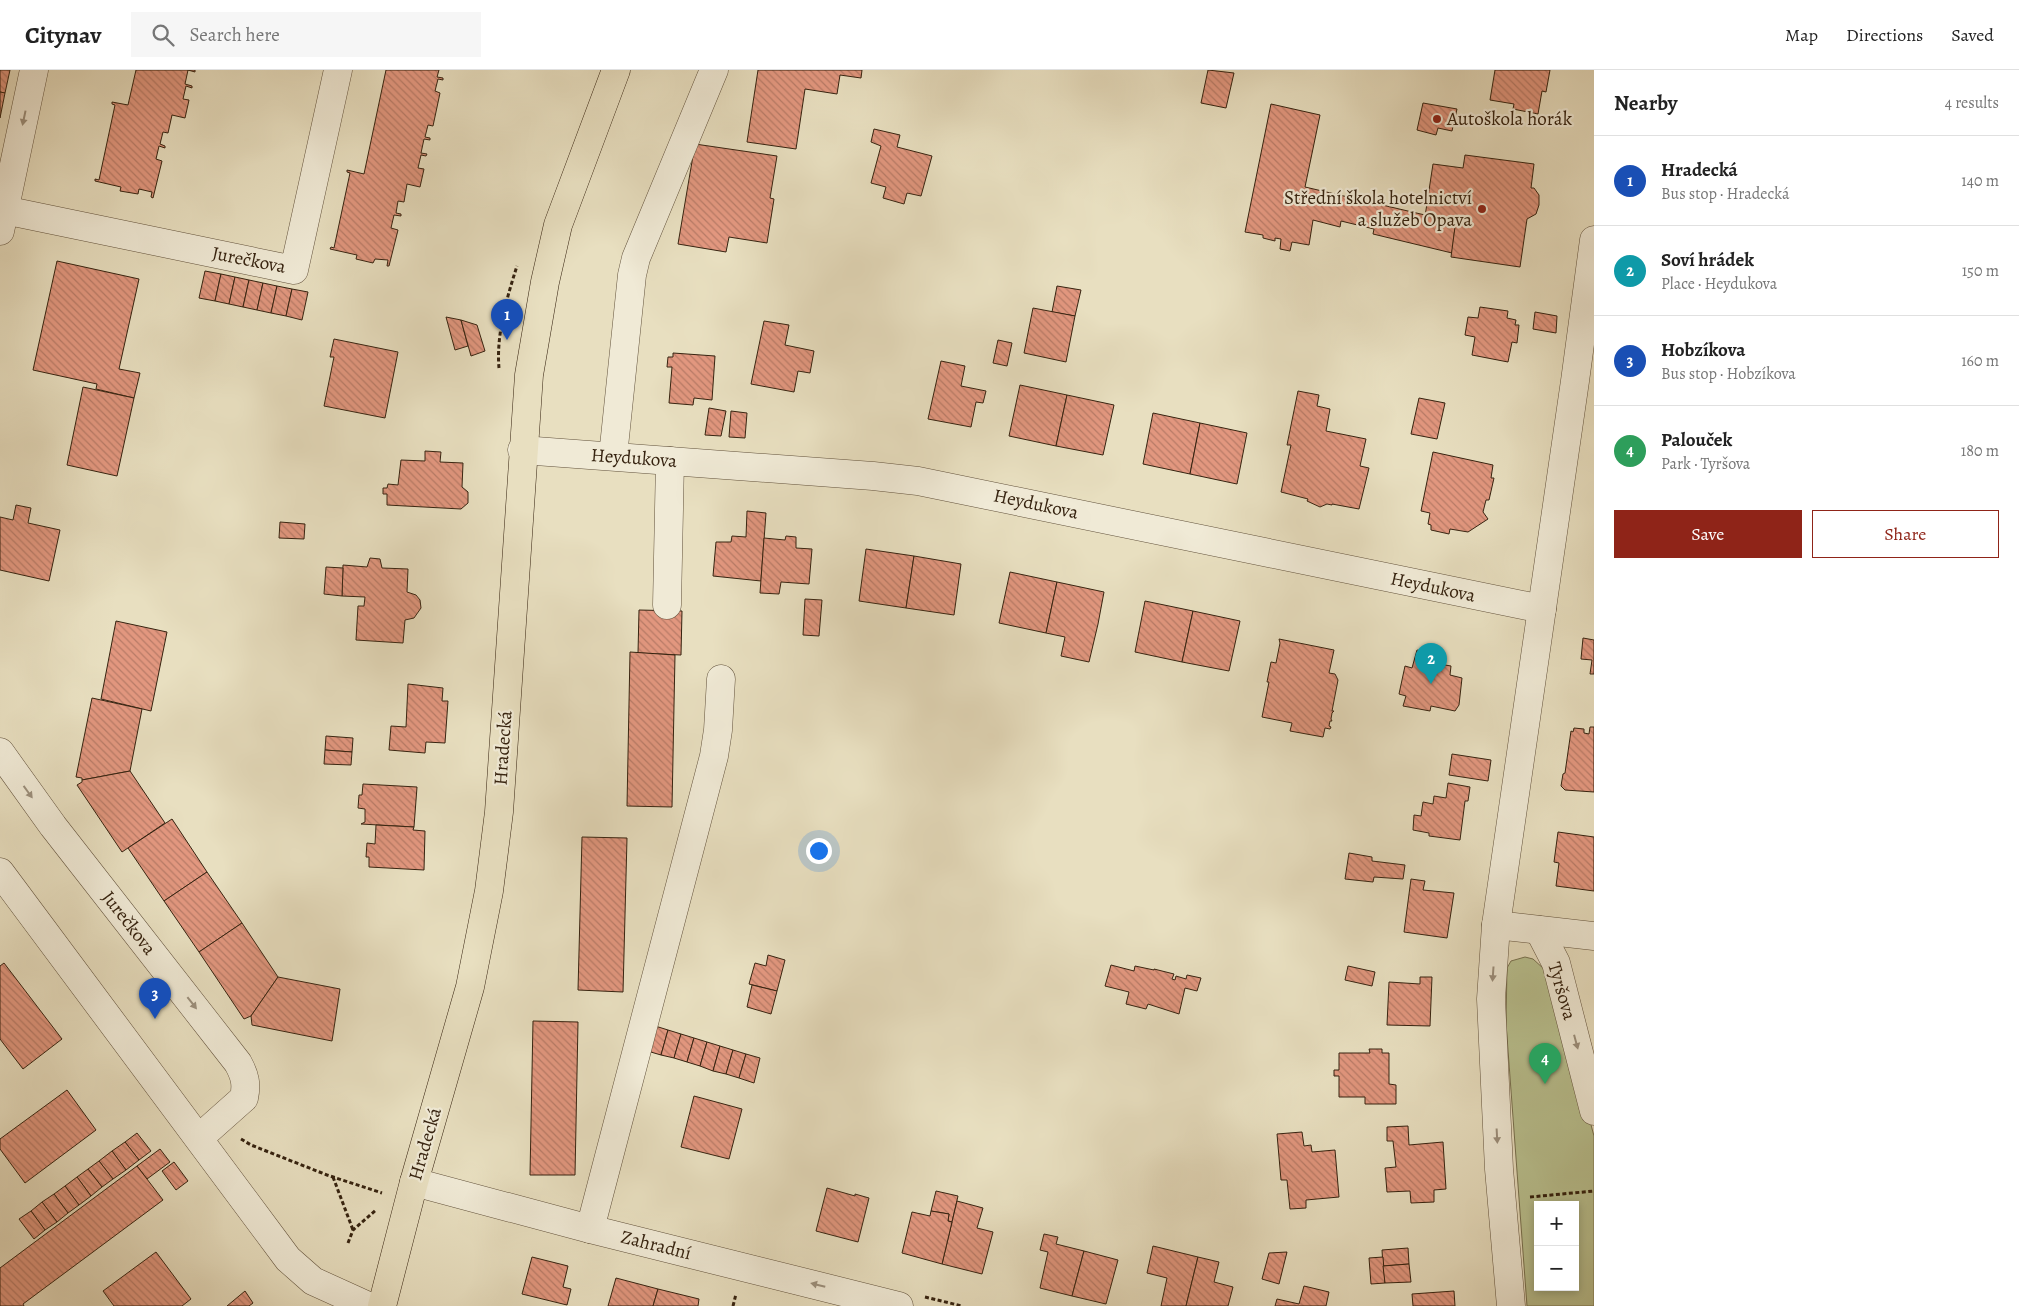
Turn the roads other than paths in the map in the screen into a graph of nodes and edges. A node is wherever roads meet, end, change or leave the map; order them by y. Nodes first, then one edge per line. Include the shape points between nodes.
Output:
1 (34, 70) edge
2 (338, 70) edge
3 (616, 70) edge
4 (714, 70) edge
5 (2, 221) edge
6 (1594, 240) edge
7 (1585, 382) edge
8 (522, 450) junction
9 (613, 456) junction
10 (670, 461) junction
11 (667, 605) dead end
12 (1542, 609) junction
13 (721, 679) dead end
14 (0, 752) edge
15 (0, 872) edge
16 (1496, 925) junction
17 (1539, 930) junction
18 (1594, 936) edge
19 (1594, 1111) edge
20 (199, 1138) junction
21 (414, 1182) junction
22 (590, 1229) junction
23 (368, 1306) edge
24 (382, 1306) edge
25 (899, 1306) edge
26 (1511, 1306) edge

1 -> 5 street, Jurečkova
2 - 5 street, Jurečkova via 294,270
3 - 8 main road, Hradecká via 558,225 550,255 529,376
4 - 9 street via 636,258
6 - 7 street
7 - 12 street
8 - 9 street, Heydukova
8 - 21 main road, Hradecká via 498,812 489,891 470,987
9 - 10 street, Heydukova
10 - 11 street
10 - 12 street, Heydukova via 873,476 945,485
12 - 16 street
13 - 22 street via 718,730 706,791
14 -> 20 street, Jurečkova via 53,826 238,1063 246,1082 244,1098
15 - 20 street
16 - 17 street
16 -> 26 street via 1491,999
17 - 18 street
17 -> 19 street, Tyršova via 1556,963
20 - 23 street via 301,1272 325,1288
21 - 22 street, Zahradní
21 - 24 main road, Hradecká
25 -> 22 street, Zahradní

